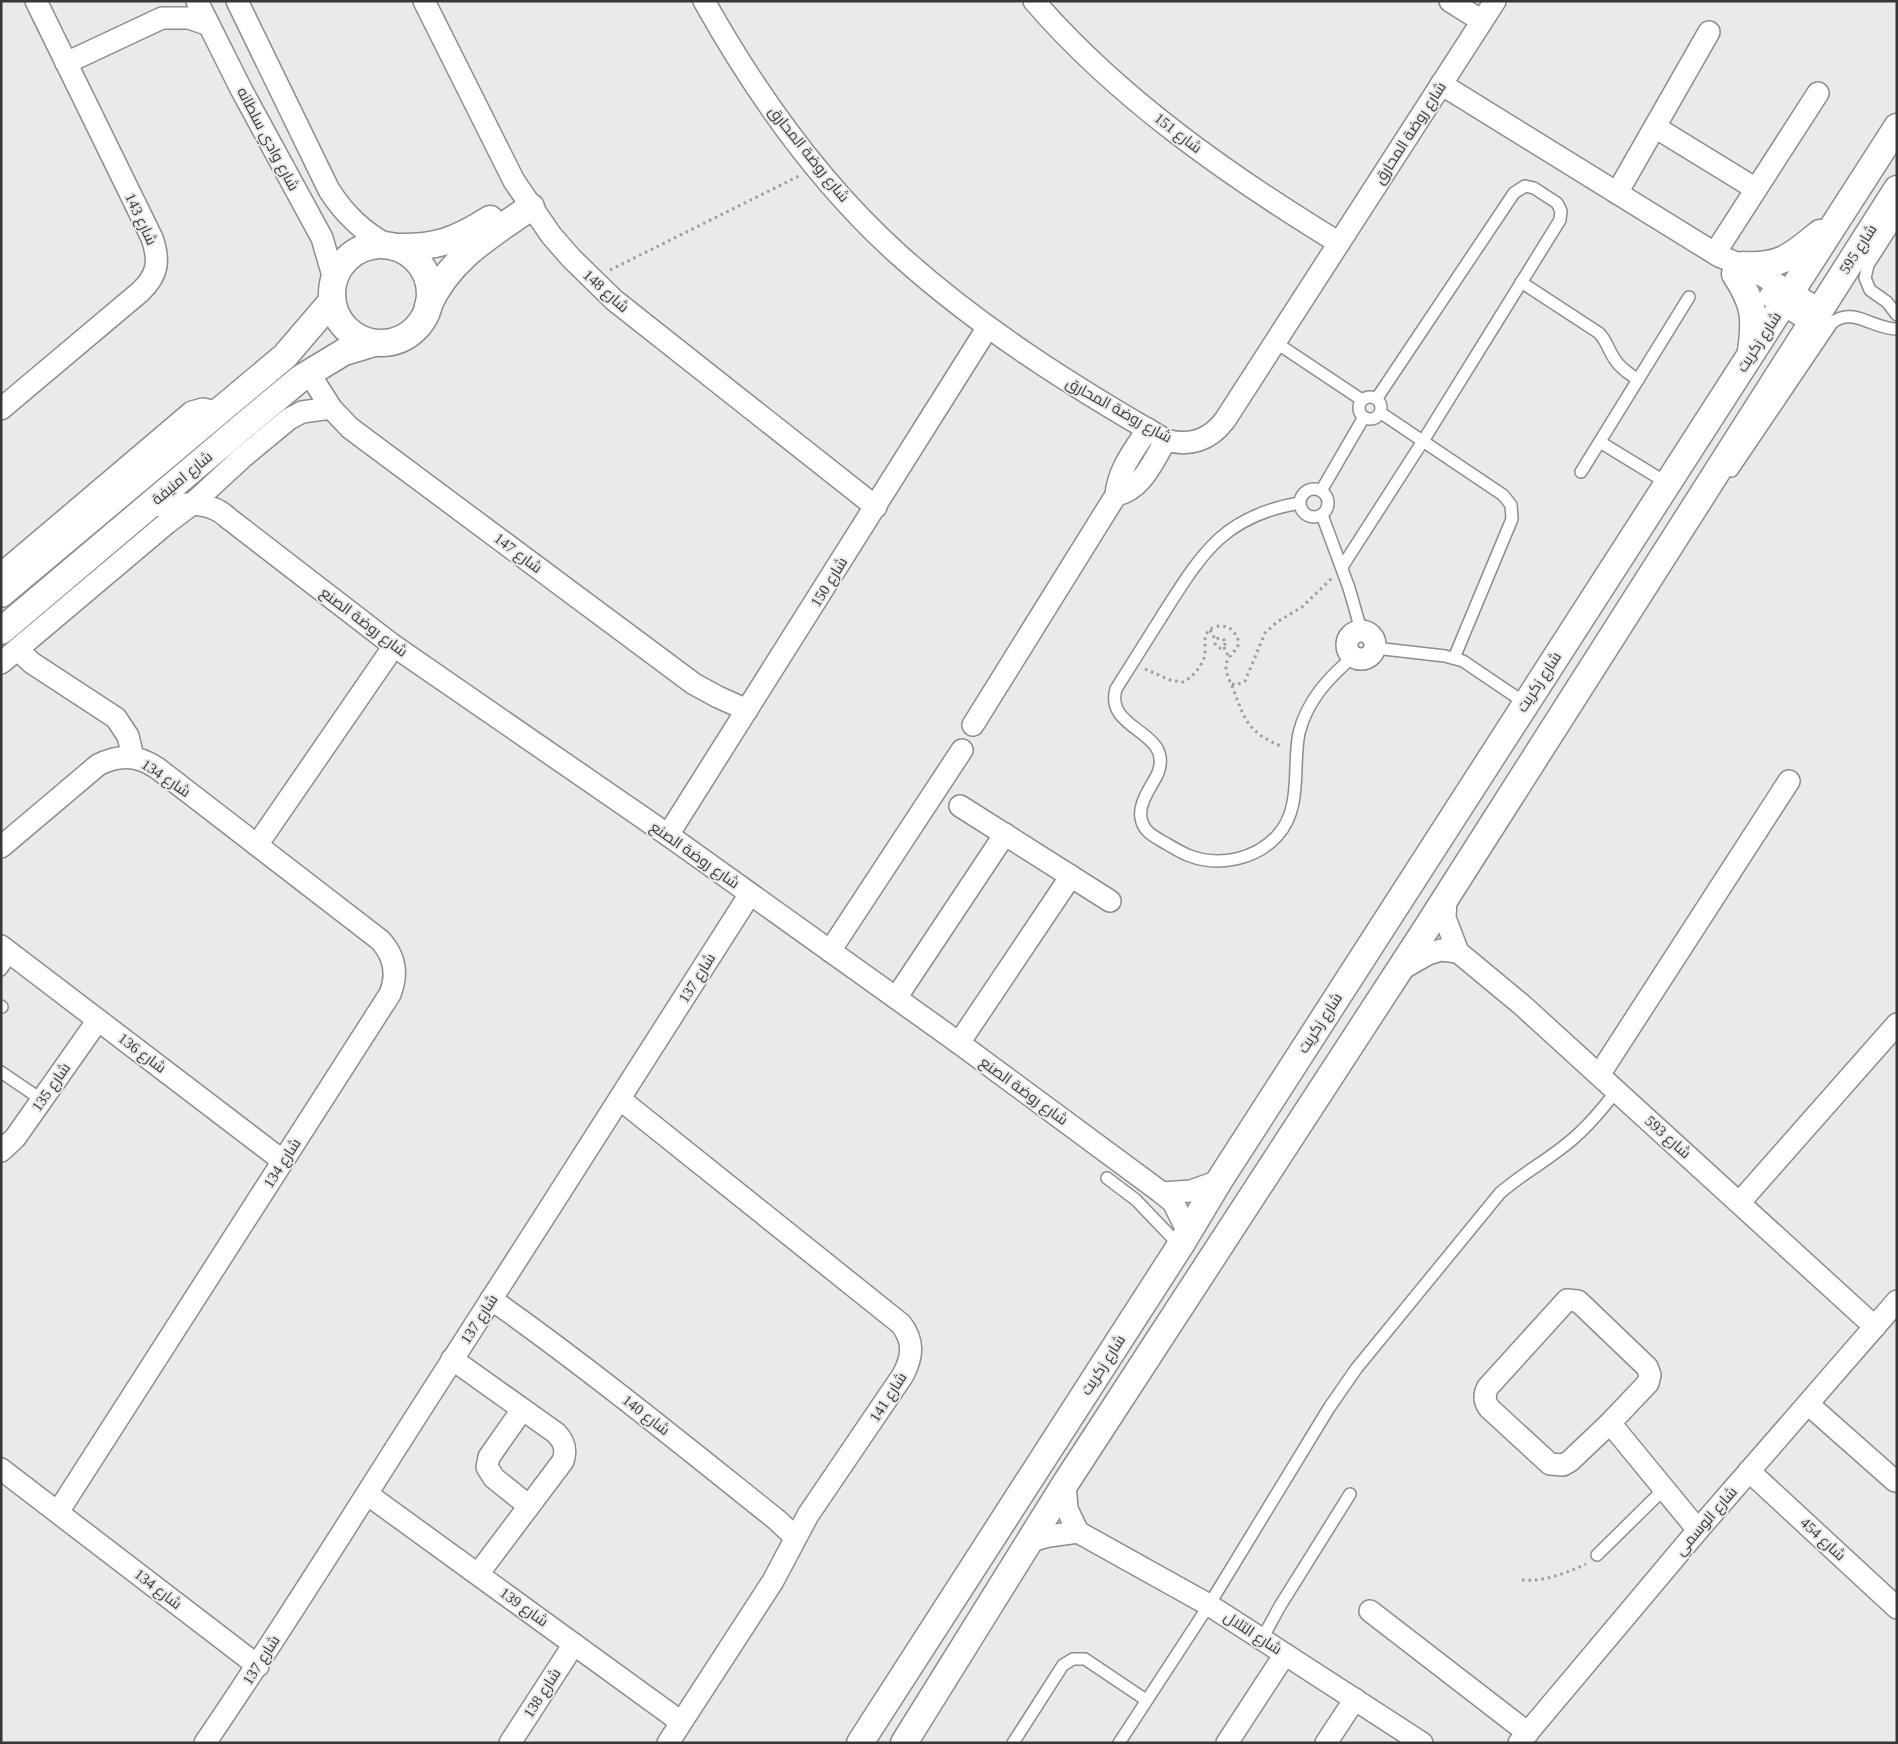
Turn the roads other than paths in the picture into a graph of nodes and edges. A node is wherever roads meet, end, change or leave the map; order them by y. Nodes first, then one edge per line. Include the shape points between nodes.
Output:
1 (36, 1) edge
2 (176, 1) edge
3 (197, 1) edge
4 (237, 1) edge
5 (424, 1) edge
6 (704, 1) edge
7 (1034, 1) edge
8 (1450, 1) edge
9 (1495, 1) edge
10 (162, 18) junction
11 (1482, 21) junction
12 (209, 25) junction
13 (1709, 32) dead end
14 (66, 63) junction
15 (1441, 84) junction
16 (1818, 93) dead end
17 (1655, 127) junction
18 (1897, 127) edge
19 (1897, 188) edge
20 (1756, 190) junction
21 (1617, 193) junction
22 (527, 202) junction
23 (1838, 218) junction
24 (1897, 220) edge
25 (1339, 243) junction
26 (392, 247) junction
27 (1728, 262) junction
28 (1521, 282) junction
29 (333, 290) junction
30 (1689, 297) dead end
31 (1787, 299) junction
32 (428, 307) junction
33 (1897, 315) edge
34 (1815, 316) junction
35 (988, 327) junction
36 (1897, 329) edge
37 (1275, 342) junction
38 (374, 343) junction
39 (1750, 354) junction
40 (309, 373) junction
41 (1638, 380) junction
42 (1377, 398) junction
43 (1362, 400) junction
44 (331, 408) junction
45 (1, 409) edge
46 (218, 412) junction
47 (1381, 413) junction
48 (254, 416) junction
49 (1364, 417) junction
50 (1148, 430) junction
51 (1166, 440) junction
52 (1423, 441) junction
53 (1600, 442) junction
54 (243, 457) junction
55 (1581, 472) dead end
56 (1666, 483) junction
57 (1321, 490) junction
58 (1116, 494) junction
59 (1299, 503) junction
60 (191, 505) junction
61 (149, 506) junction
62 (876, 507) junction
63 (1693, 508) junction
64 (1322, 515) junction
65 (228, 518) junction
66 (1342, 567) junction
67 (1, 574) edge
68 (1, 594) edge
69 (1360, 630) junction
70 (9, 640) edge
71 (394, 646) junction
72 (1375, 648) junction
73 (1353, 657) junction
74 (1454, 658) junction
75 (1, 664) edge
76 (1525, 703) junction
77 (747, 710) junction
78 (973, 725) dead end
79 (962, 750) dead end
80 (133, 757) junction
81 (1789, 781) dead end
82 (960, 806) dead end
83 (668, 834) junction
84 (1005, 834) junction
85 (257, 845) junction
86 (1, 847) edge
87 (1071, 876) junction
88 (750, 894) junction
89 (1446, 898) junction
90 (1110, 901) dead end
91 (830, 951) junction
92 (1458, 952) junction
93 (5, 957) edge
94 (1400, 970) junction
95 (896, 998) junction
96 (98, 1020) junction
97 (1897, 1024) edge
98 (959, 1044) junction
99 (1, 1072) edge
100 (1599, 1074) junction
101 (1617, 1090) junction
102 (42, 1100) junction
103 (621, 1100) junction
104 (1, 1151) edge
105 (283, 1161) junction
106 (1107, 1178) dead end
107 (1219, 1181) junction
108 (1162, 1193) junction
109 (1740, 1202) junction
110 (1184, 1239) junction
111 (491, 1299) junction
112 (1897, 1301) edge
113 (1875, 1326) junction
114 (452, 1359) junction
115 (1808, 1404) junction
116 (522, 1410) junction
117 (1610, 1424) junction
118 (1, 1469) edge
119 (1749, 1471) junction
120 (1895, 1481) dead end
121 (1065, 1484) junction
122 (1664, 1489) junction
123 (367, 1494) junction
124 (1350, 1494) dead end
125 (529, 1506) junction
126 (58, 1512) junction
127 (1698, 1530) junction
128 (1078, 1532) junction
129 (795, 1537) junction
130 (1030, 1541) junction
131 (1597, 1556) road end
132 (478, 1574) junction
133 (1209, 1605) junction
134 (1897, 1608) edge
135 (1370, 1611) dead end
136 (1262, 1639) junction
137 (574, 1644) junction
138 (1285, 1654) junction
139 (258, 1666) junction
140 (1355, 1699) junction
141 (1146, 1700) junction
142 (681, 1722) junction
143 (1523, 1738) edge
144 (205, 1743) edge
145 (510, 1743) edge
146 (668, 1743) edge
147 (860, 1743) edge
148 (904, 1743) edge
149 (1013, 1743) edge
150 (1119, 1743) edge
151 (1227, 1743) edge
152 (1326, 1743) edge
153 (1422, 1743) edge

1 - 14 street, شارع 143
2 - 10 street
3 - 12 street, شارع وادي سلطانه
4 - 26 street, شارع وادي سلطانه via 340,208 371,236
5 - 22 street, شارع 148 via 503,161
6 - 35 street, شارع روضة المحارق via 745,70 817,167 898,254
7 - 25 street, شارع 151 via 1085,57 1167,125 1253,188
8 - 11 street
9 - 11 street, شارع روضة المحارق
10 - 12 street via 189,18
10 - 14 street
11 - 15 street, شارع روضة المحارق
12 - 29 street, شارع وادي سلطانه via 322,238
13 - 17 street
14 - 45 street, شارع 143 via 152,238 157,262 149,283
15 - 21 street, شارع زكريت
15 - 25 street, شارع روضة المحارق
16 - 20 street
17 - 20 street
17 - 21 street
18 - 23 street, شارع زكريت
19 - 34 street, شارع 595
20 - 27 street
21 - 27 street, شارع زكريت
22 - 26 street via 448,241 421,247
22 - 32 street via 453,266
22 - 62 street, شارع 148 via 551,235 614,300
23 - 27 street via 1800,250 1781,261 1759,266
23 - 31 street, شارع زكريت
24 - 33 lane via 1868,265 1865,278 1870,290 1887,302
25 - 37 street, شارع روضة المحارق
26 - 29 street via 373,246 354,253 345,260
26 - 32 street via 413,258 426,275
27 - 31 street, شارع زكريت
27 - 39 street via 1752,305 1754,320
28 - 41 lane via 1599,333 1616,362
28 - 42 lane via 1561,216 1553,200 1526,186 1514,193
28 - 52 lane
29 - 38 street via 335,311 346,329
29 - 46 street, شارع امنيفة via 285,356
30 - 41 lane
31 - 34 street, شارع زكريت
31 - 39 street, شارع زكريت
32 - 38 street via 424,318 408,335 386,343
34 - 63 street
35 - 50 street, شارع روضة المحارق via 1065,381
35 - 62 street, شارع 150
36 - 63 lane via 1883,328 1850,315 1837,318 1723,485
37 - 43 lane
37 - 51 street, شارع روضة المحارق via 1225,420 1212,434 1185,444
38 - 40 street, شارع امنيفة via 344,352
39 - 56 street, شارع زكريت
40 - 44 street, شارع 147
40 - 48 street, شارع امنيفة
41 - 53 lane
42 - 43 lane
42 - 47 lane via 1382,407
43 - 49 lane via 1359,409
44 - 54 street via 295,415
44 - 77 street, شارع 147 via 350,428 694,684
46 - 67 street via 203,409 192,412
46 - 68 street, شارع امنيفة
47 - 49 lane via 1373,419
47 - 52 lane
48 - 54 street
48 - 61 street, شارع امنيفة
49 - 57 lane
50 - 51 street, شارع روضة المحارق
50 - 58 street via 1118,478
51 - 58 street via 1140,482 1129,491
52 - 66 lane
52 - 74 lane via 1503,495 1512,512 1512,519
53 - 55 lane
53 - 56 lane
54 - 60 street
54 - 65 street via 226,484
56 - 76 street, شارع زكريت
57 - 59 lane via 1304,492
57 - 64 lane via 1326,494 1328,506
58 - 78 street
59 - 64 lane via 1304,514 1316,518
59 - 73 lane via 1254,516 1214,543 1194,566 1116,689 1114,705 1117,713 1155,745 1160,756 1158,773 1142,806 1144,828 1179,851 1202,859 1242,858 1269,844 1284,827 1292,805 1300,731 1311,703 1327,680
60 - 61 street, شارع روضة الصنع
60 - 65 street, شارع روضة الصنع via 221,510
60 - 70 street
61 - 70 street, شارع امنيفة
62 - 77 street, شارع 150
63 - 89 street
64 - 66 lane
65 - 71 street, شارع روضة الصنع
66 - 69 lane
69 - 72 street via 1372,636
69 - 73 street via 1347,641 1348,652
70 - 75 street
70 - 80 street via 32,663 116,718 128,736
71 - 83 street, شارع روضة الصنع
71 - 85 street
72 - 73 street via 1369,658
72 - 74 lane
74 - 76 lane via 1471,665
76 - 107 street, شارع زكريت
77 - 83 street, شارع 150
79 - 91 street
80 - 85 street, شارع 134 via 157,768
80 - 86 street, شارع 134 via 115,758 98,765
81 - 100 street
82 - 84 street
83 - 88 street, شارع روضة الصنع
84 - 87 street
84 - 95 street
85 - 105 street, شارع 134 via 380,940 390,953 395,970 390,994
87 - 90 street
87 - 98 street
88 - 91 street, شارع روضة الصنع
88 - 103 street, شارع 137
89 - 92 street, شارع 593 via 1445,918
89 - 94 street
91 - 95 street, شارع روضة الصنع
92 - 94 street via 1434,952
92 - 100 street, شارع 593 via 1502,986
93 - 96 street, شارع 136
94 - 121 street
95 - 98 street, شارع روضة الصنع
96 - 102 street, شارع 135
96 - 105 street, شارع 136
97 - 109 street
98 - 108 street, شارع روضة الصنع
99 - 102 lane
100 - 101 street, شارع 593
101 - 109 street, شارع 593
101 - 133 lane via 1575,1138 1500,1193 1356,1369
102 - 104 street, شارع 135 via 11,1144
103 - 111 street, شارع 137
103 - 129 street, شارع 141 via 901,1324 910,1340 911,1358 903,1375
105 - 126 street, شارع 134
106 - 110 lane
107 - 108 street via 1191,1191
107 - 110 street, شارع زكريت
108 - 110 street, شارع روضة الصنع via 1173,1202
109 - 113 street, شارع 593
110 - 147 street, شارع زكريت
111 - 114 street, شارع 137
111 - 129 street, شارع 140 via 636,1407
112 - 113 street, شارع الوسمي
113 - 115 street, شارع الوسمي
114 - 116 street
114 - 123 street, شارع 137
115 - 119 street, شارع الوسمي
115 - 120 street
116 - 125 street via 489,1457 487,1467 494,1478
116 - 125 street via 562,1439 565,1454
117 - 117 street via 1648,1383 1649,1371 1578,1301 1567,1300 1488,1387 1484,1395 1486,1404 1554,1466 1563,1466 1570,1461
117 - 122 street
118 - 126 street, شارع 134
119 - 127 street, شارع الوسمي
119 - 134 street, شارع 454
121 - 128 street via 1067,1510
121 - 130 street
122 - 127 street
122 - 131 lane
123 - 132 street, شارع 139
123 - 139 street, شارع 137
124 - 136 lane
125 - 132 street
126 - 139 street, شارع 134
127 - 143 street, شارع الوسمي
128 - 130 street
128 - 133 street, شارع التلال
129 - 142 street, شارع 141 via 767,1591
130 - 148 street
132 - 137 street, شارع 139
133 - 136 street, شارع التلال
133 - 141 lane
135 - 143 street
136 - 138 street, شارع التلال
137 - 142 street, شارع 139
137 - 145 street, شارع 138
138 - 140 street, شارع التلال
138 - 151 street
139 - 144 street, شارع 137
140 - 152 street
140 - 153 street, شارع التلال
141 - 149 lane via 1085,1659 1073,1659 1063,1665
141 - 150 lane
142 - 146 street, شارع 141

